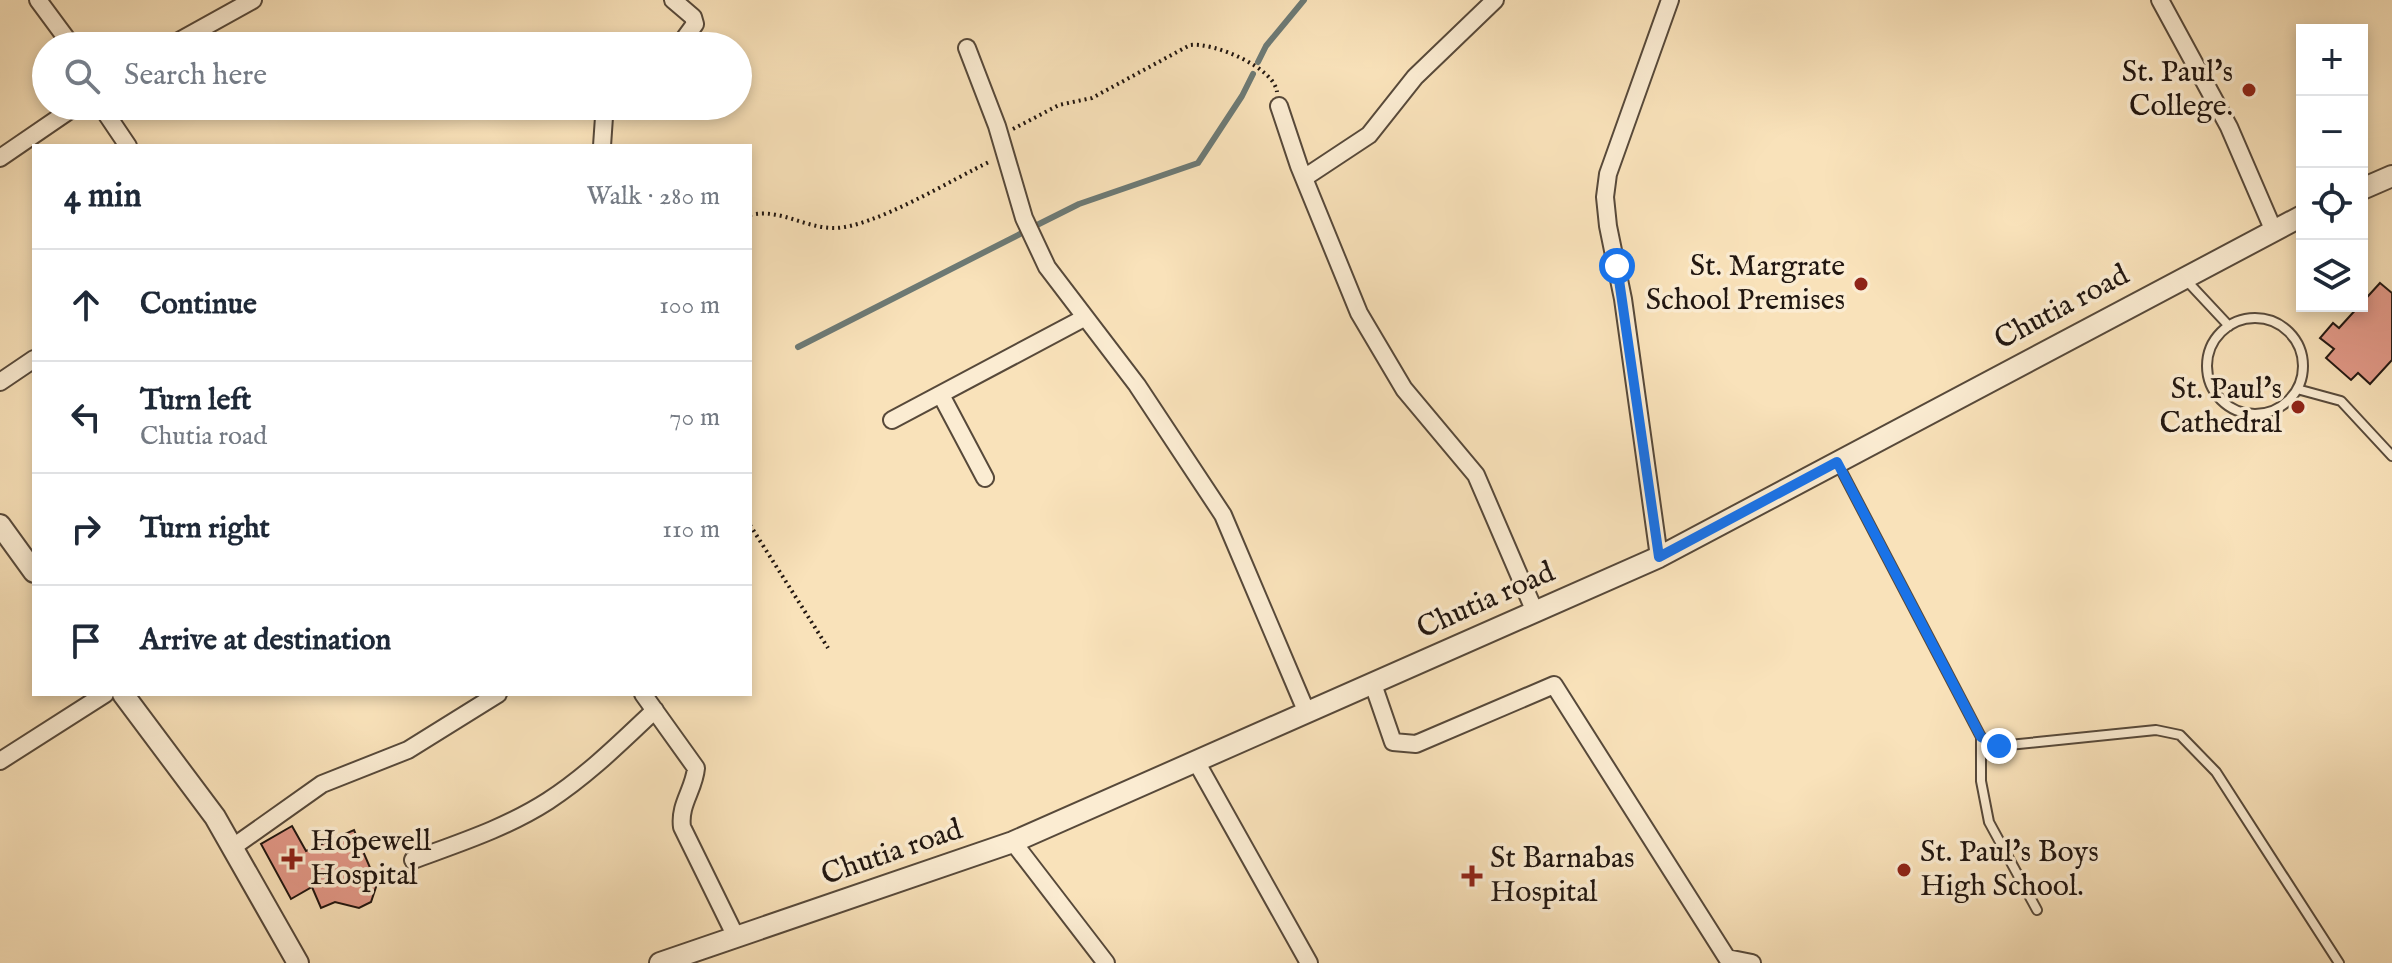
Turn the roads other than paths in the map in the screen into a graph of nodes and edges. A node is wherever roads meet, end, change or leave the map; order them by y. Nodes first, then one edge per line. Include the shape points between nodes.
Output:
1 (38, 0) edge
2 (251, 0) edge
3 (673, 0) edge
4 (1495, 0) edge
5 (1670, 0) edge
6 (2160, 0) edge
7 (62, 32) edge
8 (195, 32) edge
9 (689, 32) edge
10 (967, 48) dead end
11 (1279, 106) road end
12 (56, 120) edge
13 (110, 120) edge
14 (604, 120) edge
15 (127, 144) edge
16 (602, 144) edge
17 (0, 158) edge
18 (2392, 176) edge
19 (1304, 178) junction
20 (2368, 186) edge
21 (2296, 219) edge
22 (2273, 229) junction
23 (2183, 278) junction
24 (1084, 318) junction
25 (2229, 326) junction
26 (32, 360) edge
27 (0, 382) edge
28 (2297, 389) junction
29 (941, 395) junction
30 (892, 420) dead end
31 (2392, 456) edge
32 (1837, 462) junction
33 (985, 478) dead end
34 (0, 525) edge
35 (1659, 557) junction
36 (32, 569) edge
37 (1535, 612) junction
38 (1373, 684) junction
39 (102, 696) edge
40 (124, 696) edge
41 (495, 696) edge
42 (644, 696) edge
43 (655, 710) junction
44 (1307, 713) junction
45 (1981, 737) junction
46 (0, 761) edge
47 (1197, 763) junction
48 (1013, 842) junction
49 (233, 847) junction
50 (413, 860) dead end
51 (2037, 910) dead end
52 (736, 937) junction
53 (1103, 962) edge
54 (298, 963) edge
55 (660, 963) edge
56 (1309, 963) edge
57 (1752, 963) edge
58 (2339, 963) edge

1 - 7 street
2 - 8 street
3 - 9 street via 693,17
4 - 19 street via 1415,77 1369,135
5 - 35 street via 1608,174 1605,197
6 - 22 street via 2229,127
10 - 24 street via 1024,218 1047,267
11 - 19 street
12 - 17 street
13 - 15 street
14 - 16 street
18 - 20 street
19 - 37 street via 1371,335 1404,389 1476,475
21 - 22 street, Chutia road
22 - 23 street, Chutia road
23 - 25 lane
23 - 32 street, Chutia road
24 - 29 street
24 - 44 street via 1137,385 1223,515
25 - 28 lane via 2262,319 2292,335 2303,367
25 - 28 lane via 2214,343 2208,365 2212,388 2227,405 2248,414 2271,412
26 - 27 street
28 - 31 lane via 2341,401
29 - 30 street
29 - 33 street
32 - 35 street, Chutia road
32 - 45 lane
34 - 36 street
35 - 37 street, Chutia road
37 - 38 street, Chutia road
38 - 44 street, Chutia road
38 - 57 street via 1393,742 1416,744 1554,685 1727,958
39 - 46 street
40 - 49 street
41 - 49 street via 408,750 322,784
42 - 43 street
43 - 50 street via 546,803 499,828
43 - 52 street via 696,768 680,812 682,827
44 - 47 street, Chutia road
45 - 51 lane via 1981,781 1989,822
45 - 58 lane via 1999,746 2156,730 2180,735 2216,772
47 - 48 street, Chutia road
47 - 56 street
48 - 52 street, Chutia road
48 - 53 street
49 - 54 street
52 - 55 street, Chutia road

